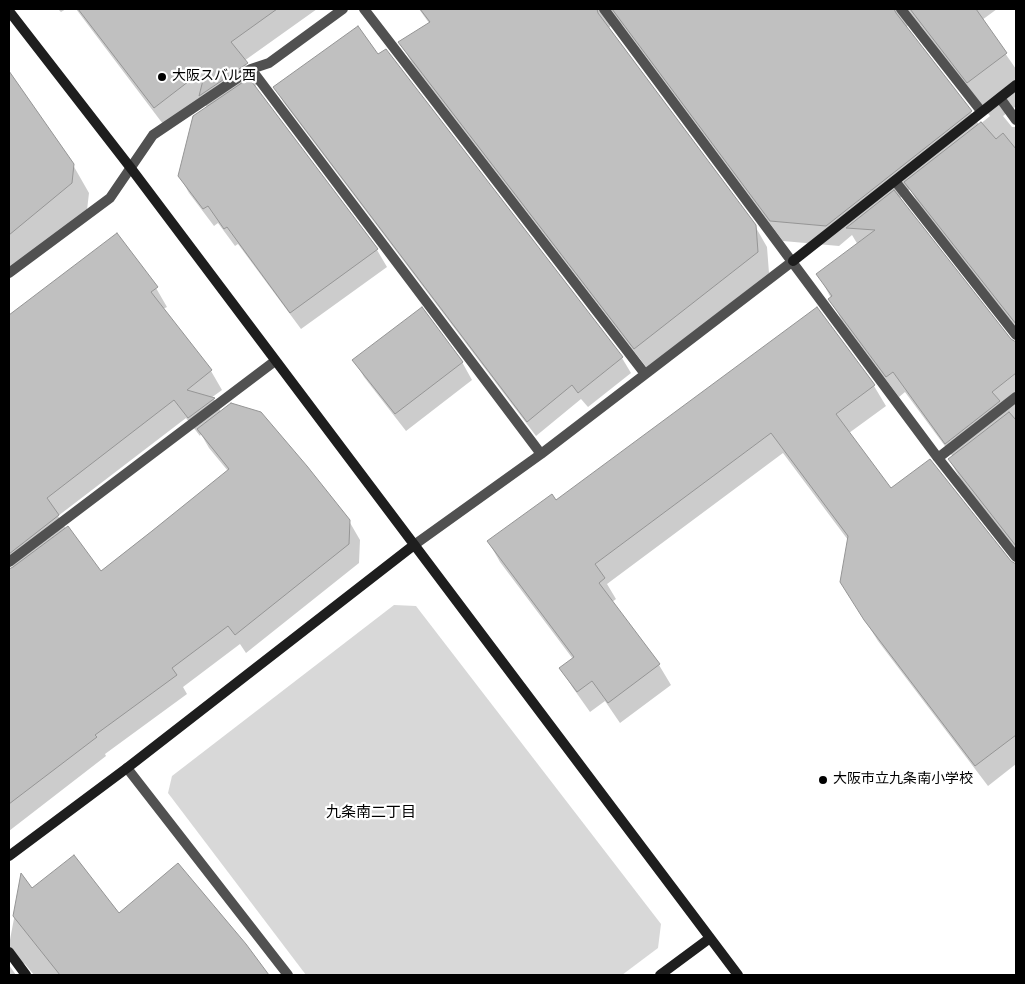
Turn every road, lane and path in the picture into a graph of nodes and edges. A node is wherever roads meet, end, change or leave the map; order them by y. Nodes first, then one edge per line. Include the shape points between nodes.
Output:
1 (343, 9) edge
2 (364, 9) edge
3 (604, 9) edge
4 (901, 9) edge
5 (9, 12) edge
6 (251, 69) junction
7 (1016, 85) edge
8 (1000, 98) junction
9 (981, 111) junction
10 (1016, 120) edge
11 (130, 167) junction
12 (895, 181) junction
13 (793, 261) junction
14 (9, 274) edge
15 (1016, 335) edge
16 (275, 361) junction
17 (645, 374) junction
18 (1016, 397) edge
19 (541, 454) junction
20 (938, 458) junction
21 (414, 545) junction
22 (1016, 557) edge
23 (9, 562) edge
24 (127, 768) junction
25 (9, 856) edge
26 (710, 938) junction
27 (9, 952) edge
28 (26, 975) edge
29 (288, 975) edge
30 (660, 975) edge
31 (738, 975) edge

1 - 6 street via 269,63
2 - 17 street
3 - 13 street
4 - 9 street
5 - 11 street
6 - 11 street via 153,135
6 - 19 street
7 - 8 street
8 - 9 street
8 - 10 street
9 - 12 street
11 - 14 street via 110,198
11 - 16 street
12 - 13 street
12 - 15 street
13 - 17 street
13 - 20 street
16 - 21 street
16 - 23 street
17 - 19 street
18 - 20 street
19 - 21 street
20 - 22 street
21 - 24 street
21 - 26 street
24 - 25 street
24 - 29 street
26 - 30 street
26 - 31 street
27 - 28 street

